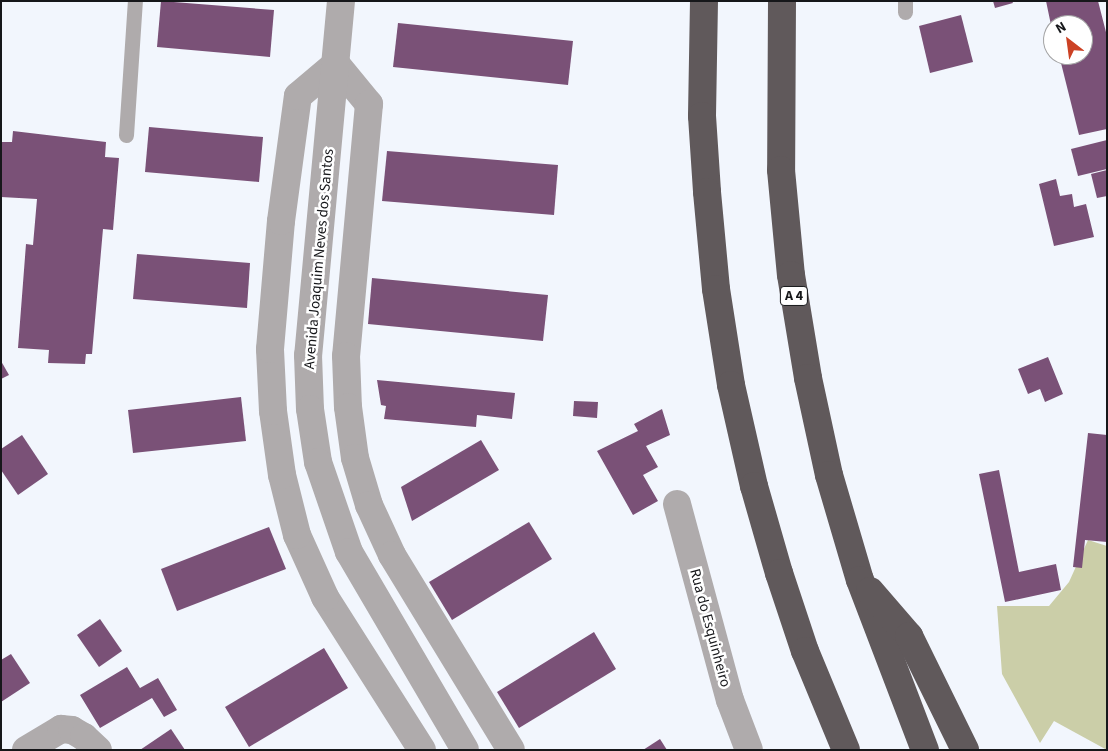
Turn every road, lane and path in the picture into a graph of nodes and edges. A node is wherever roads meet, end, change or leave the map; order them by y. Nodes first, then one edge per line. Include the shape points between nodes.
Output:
1 (135, 1) edge
2 (341, 1) edge
3 (704, 1) edge
4 (782, 1) edge
5 (336, 64) junction
6 (126, 135) dead end
7 (677, 504) dead end
8 (860, 580) junction
9 (26, 750) edge
10 (98, 750) edge
11 (422, 750) edge
12 (464, 750) edge
13 (511, 750) edge
14 (749, 750) edge
15 (846, 750) edge
16 (925, 750) edge
17 (965, 750) edge

1 - 6 lane
2 - 5 street, Avenida Joaquim Neves dos Santos
3 - 15 highway via 702,116 706,192 716,289 731,385 754,486 779,573 805,651
4 - 8 highway, A 4 via 781,170 791,275 817,424
5 - 11 street via 298,96 281,221 271,339 273,411 282,475 297,535 325,597
5 - 12 street, Avenida Joaquim Neves dos Santos via 308,355 310,409 318,462 349,552
5 - 13 street via 368,104 346,356 355,458 369,505 392,555
7 - 14 street, Rua do Esquinheiro via 730,700
8 - 16 highway, A 4
8 - 17 highway via 909,636
9 - 10 street via 61,729 84,736

